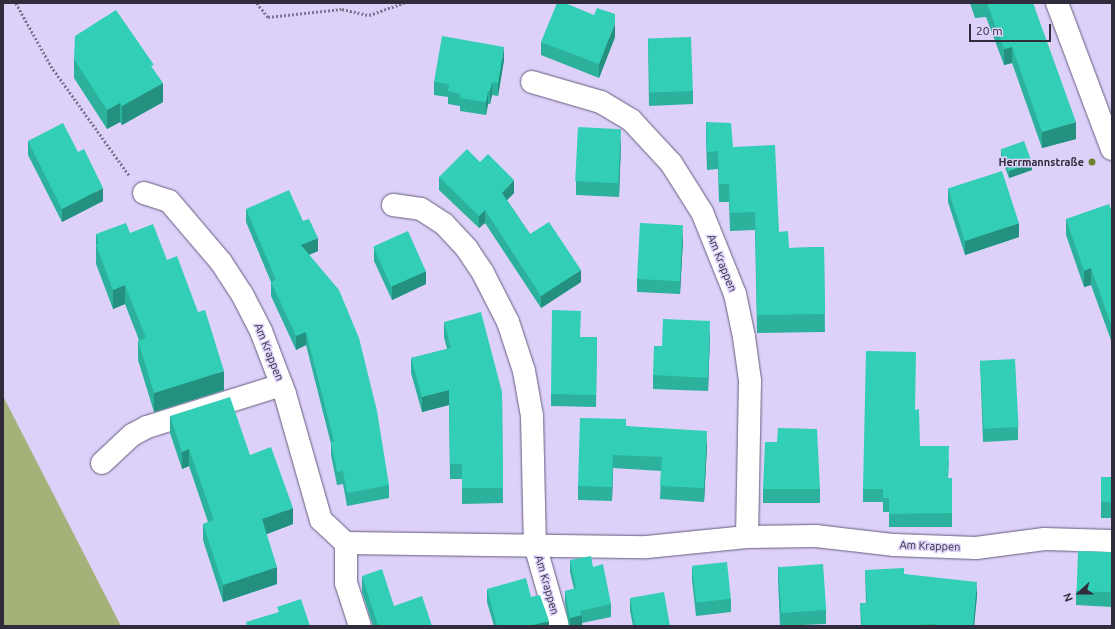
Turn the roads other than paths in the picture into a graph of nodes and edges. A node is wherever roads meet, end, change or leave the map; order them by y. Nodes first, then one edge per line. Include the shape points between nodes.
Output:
1 (1056, 3) edge
2 (532, 82) dead end
3 (1112, 149) edge
4 (144, 194) road end
5 (393, 205) dead end
6 (282, 386) junction
7 (102, 463) dead end
8 (747, 537) junction
9 (1112, 541) edge
10 (346, 542) junction
11 (535, 545) junction
12 (360, 626) edge
13 (558, 626) edge

1 - 3 street
2 - 8 street, Am Krappen via 601,102 631,120 671,163 702,212 735,294 744,337 750,381
4 - 6 street, Am Krappen via 169,202 221,262 261,331
5 - 11 street, Am Krappen via 421,209 444,224 467,249 483,273 508,322 524,371 532,416
6 - 7 street via 147,428 132,435
6 - 10 street, Am Krappen via 321,520
8 - 9 street, Am Krappen via 816,536 894,545 976,548 1044,539
8 - 11 street, Am Krappen via 647,546
10 - 11 street, Am Krappen
10 - 12 street via 346,583
11 - 13 street, Am Krappen

